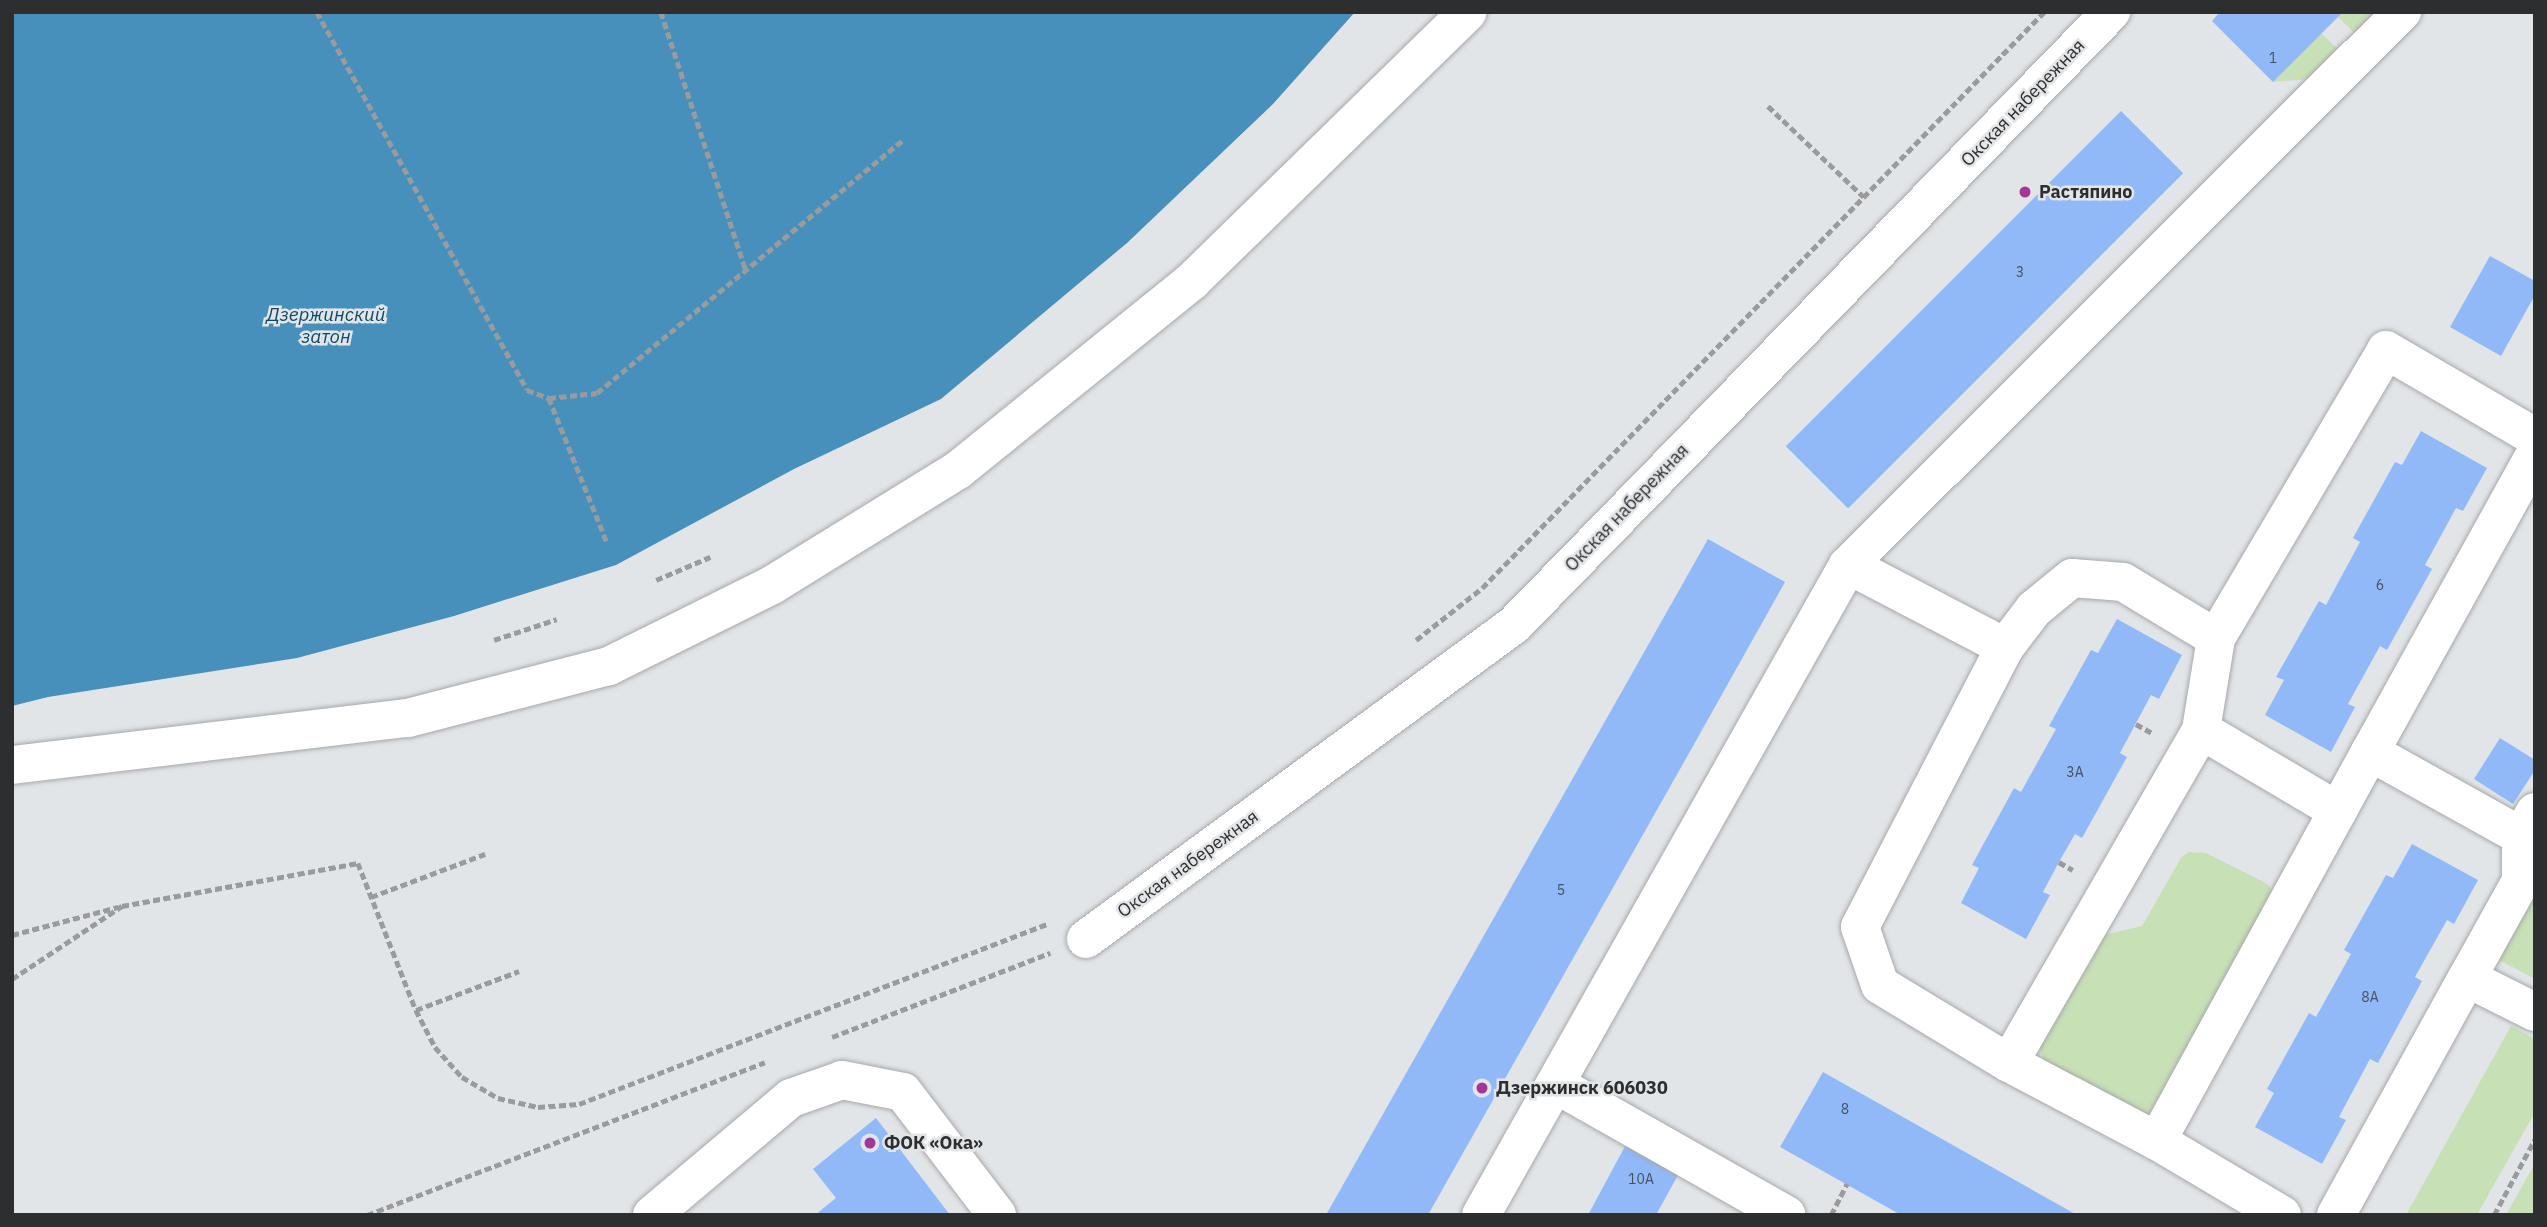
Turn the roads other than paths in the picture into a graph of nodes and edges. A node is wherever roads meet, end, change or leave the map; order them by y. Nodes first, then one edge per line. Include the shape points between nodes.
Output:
1 (1468, 12) edge
2 (2111, 12) edge
3 (2402, 12) edge
4 (2535, 437) edge
5 (2535, 454) edge
6 (1848, 565) junction
7 (2216, 638) junction
8 (2005, 647) junction
9 (2201, 730) junction
10 (2371, 752) junction
11 (12, 765) edge
12 (2339, 811) junction
13 (2528, 824) edge
14 (1072, 929) road end
15 (2467, 978) junction
16 (2535, 1012) edge
17 (2009, 1063) junction
18 (1555, 1084) junction
19 (2157, 1142) junction
20 (652, 1215) edge
21 (997, 1215) edge
22 (1481, 1215) edge
23 (1787, 1215) edge
24 (2282, 1215) edge
25 (2336, 1215) edge

1 - 11 street via 1192,281 958,470 772,584 609,666 408,718
2 - 14 street, Окская набережная via 1514,625
3 - 6 street
4 - 7 street via 2386,350
5 - 10 street
6 - 8 street
6 - 18 street
7 - 8 street via 2123,582 2072,578 2034,609
7 - 9 street
8 - 17 street via 1860,927 1880,985
9 - 12 street
9 - 17 street
10 - 12 street
10 - 13 street
12 - 19 street
13 - 15 street via 2521,881
15 - 16 street
15 - 25 street
17 - 19 street
18 - 22 street
18 - 23 street
19 - 24 street
20 - 21 street via 791,1098 842,1080 903,1092

